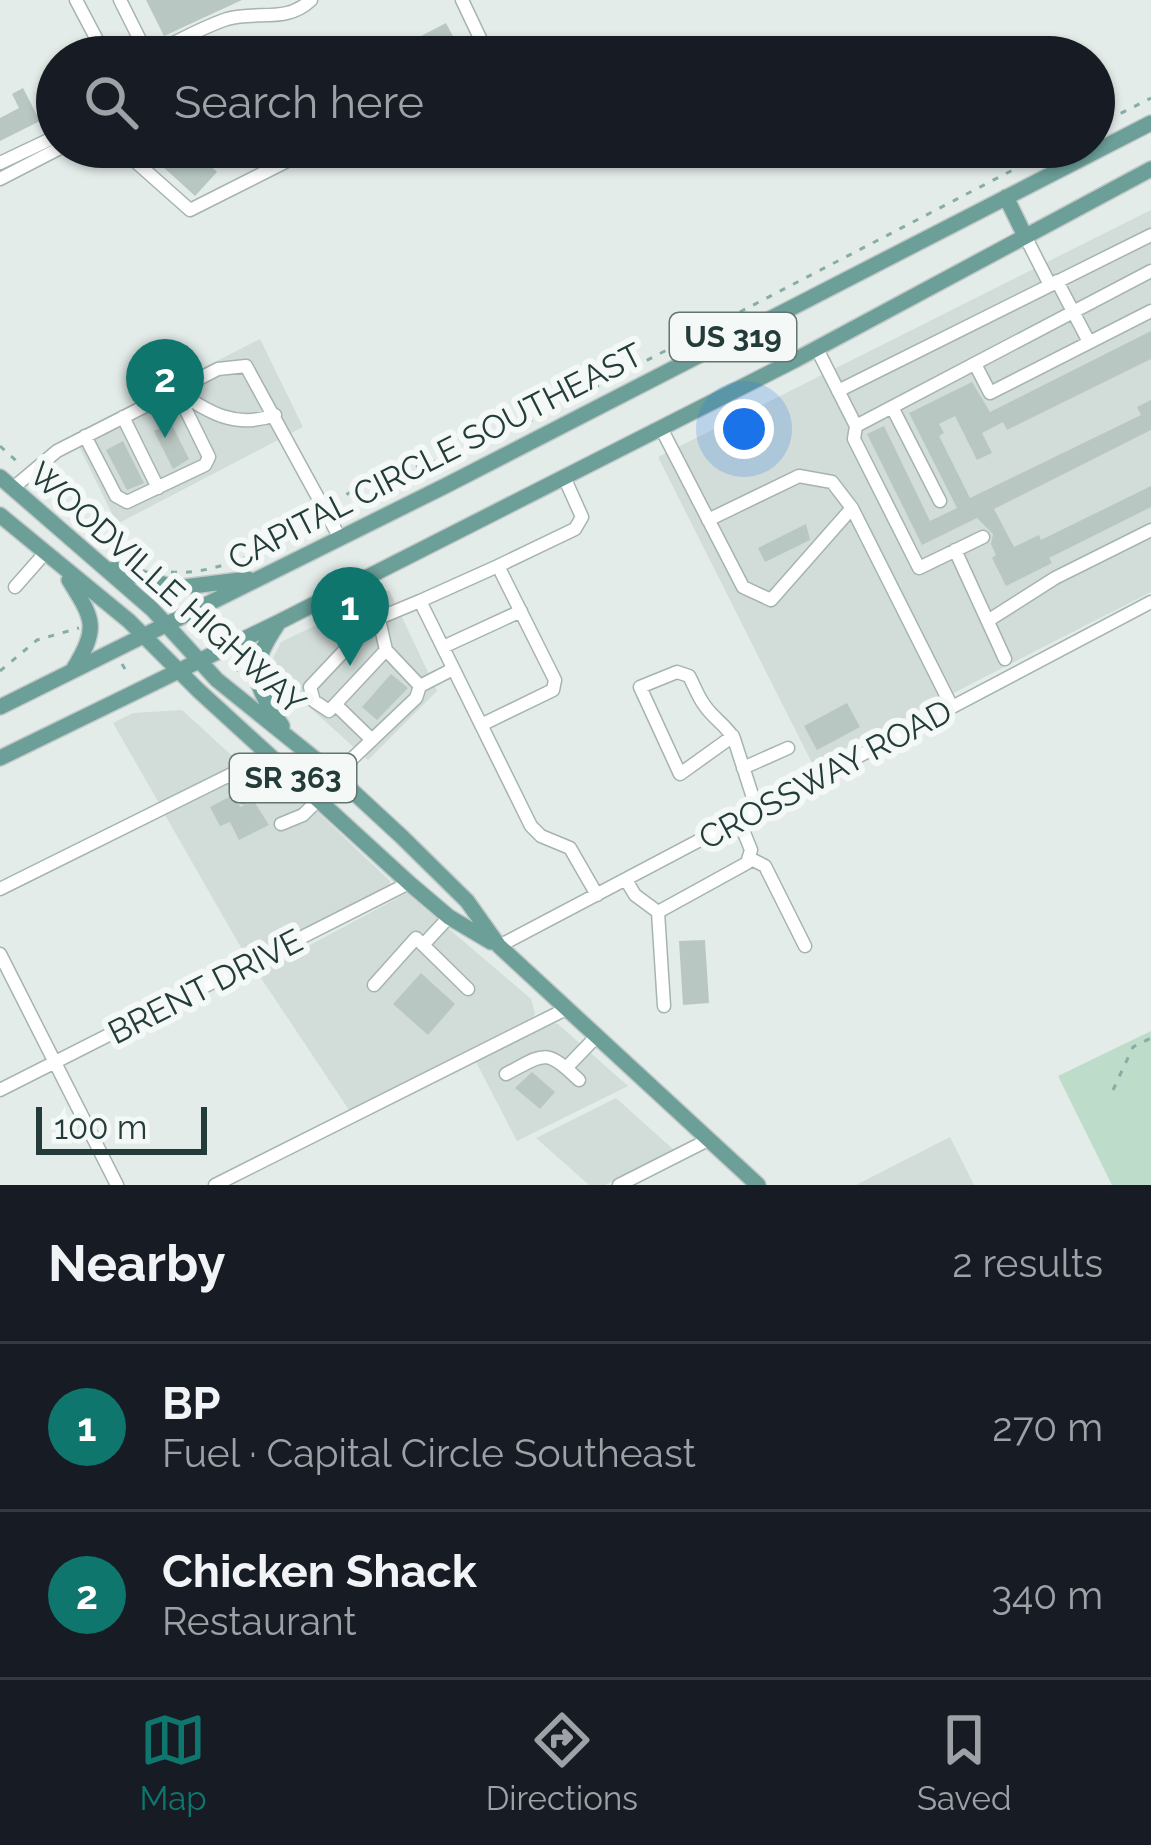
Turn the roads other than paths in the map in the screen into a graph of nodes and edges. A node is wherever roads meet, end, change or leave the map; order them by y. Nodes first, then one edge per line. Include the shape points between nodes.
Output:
1 (76, 0) edge
2 (120, 0) edge
3 (311, 0) edge
4 (462, 0) edge
5 (95, 36) edge
6 (138, 36) edge
7 (190, 36) edge
8 (479, 36) edge
9 (1151, 123) edge
10 (1115, 141) edge
11 (36, 146) edge
12 (36, 160) edge
13 (0, 163) edge
14 (143, 168) edge
15 (273, 168) edge
16 (1063, 168) edge
17 (1151, 169) edge
18 (0, 179) edge
19 (1006, 197) junction
20 (1024, 234) junction
21 (1151, 235) edge
22 (1151, 271) edge
23 (1053, 283) junction
24 (1151, 311) edge
25 (1074, 312) junction
26 (1089, 342) junction
27 (817, 349) junction
28 (975, 364) junction
29 (176, 390) junction
30 (838, 391) junction
31 (892, 407) junction
32 (275, 415) junction
33 (123, 417) junction
34 (856, 426) junction
35 (661, 428) junction
36 (86, 436) junction
37 (564, 478) junction
38 (6, 483) edge
39 (158, 488) junction
40 (940, 501) dead end
41 (852, 508) junction
42 (0, 515) edge
43 (708, 520) junction
44 (1151, 530) edge
45 (982, 537) dead end
46 (340, 538) junction
47 (955, 550) junction
48 (86, 551) junction
49 (45, 553) junction
50 (498, 566) junction
51 (61, 567) junction
52 (262, 577) junction
53 (361, 580) junction
54 (15, 587) dead end
55 (420, 601) junction
56 (1151, 602) edge
57 (521, 610) junction
58 (378, 616) junction
59 (989, 620) junction
60 (278, 622) junction
61 (167, 626) junction
62 (145, 637) junction
63 (443, 647) junction
64 (386, 650) junction
65 (1005, 659) dead end
66 (199, 660) junction
67 (453, 669) junction
68 (178, 670) junction
69 (72, 671) junction
70 (420, 686) junction
71 (336, 704) junction
72 (0, 707) edge
73 (952, 707) junction
74 (481, 724) junction
75 (733, 736) junction
76 (292, 740) junction
77 (372, 740) junction
78 (788, 748) dead end
79 (268, 756) junction
80 (0, 758) edge
81 (743, 768) junction
82 (232, 774) junction
83 (335, 775) junction
84 (243, 797) dead end
85 (318, 800) junction
86 (757, 810) junction
87 (739, 820) junction
88 (281, 824) dead end
89 (749, 858) junction
90 (626, 880) junction
91 (410, 883) junction
92 (0, 890) edge
93 (597, 895) junction
94 (658, 912) junction
95 (449, 917) junction
96 (423, 945) junction
97 (499, 946) junction
98 (805, 946) dead end
99 (0, 954) edge
100 (374, 985) dead end
101 (468, 989) dead end
102 (664, 1006) dead end
103 (566, 1009) junction
104 (596, 1037) junction
105 (55, 1062) junction
106 (566, 1068) junction
107 (506, 1074) dead end
108 (579, 1080) dead end
109 (0, 1090) edge
110 (708, 1140) junction
111 (117, 1185) edge
112 (215, 1185) edge
113 (619, 1185) edge
114 (758, 1185) edge

1 - 5 street
2 - 6 street
3 - 7 street via 291,15 242,16
4 - 8 street
9 - 10 main road, CAPITAL CIRCLE SOUTHEAST / US 319
11 - 13 street
12 - 18 street
14 - 15 street via 190,210
16 - 19 main road, CAPITAL CIRCLE SOUTHEAST / US 319
17 - 20 main road, US 319
19 - 20 main road
19 - 46 main road, CAPITAL CIRCLE SOUTHEAST / US 319
20 - 23 street
20 - 27 main road, US 319
21 - 23 street
22 - 25 street
23 - 25 street
23 - 30 street
24 - 26 street
25 - 26 street
25 - 28 street
26 - 28 street via 990,393
27 - 30 street
27 - 35 main road, US 319
28 - 31 street
29 - 32 street via 234,422
29 - 32 street via 218,369 246,366
29 - 33 street
29 - 39 street via 209,457
30 - 34 street
31 - 34 street
31 - 40 street
32 - 46 street
33 - 36 street
33 - 39 street
34 - 47 street via 854,439 919,568
35 - 37 main road, US 319
35 - 43 street
36 - 38 street
36 - 39 street via 121,500
37 - 50 street via 582,518 574,529
37 - 53 main road, US 319
38 - 48 main road, WOODVILLE HIGHWAY / SR 363
41 - 43 street via 832,482 799,476
41 - 43 street via 771,600 743,587
41 - 73 street
42 - 49 main road, WOODVILLE HIGHWAY / SR 363
44 - 59 street
45 - 47 street
46 - 52 main road, CAPITAL CIRCLE SOUTHEAST / US 319
47 - 59 street
48 - 52 main road via 121,574 176,588
48 - 61 main road, WOODVILLE HIGHWAY / SR 363
49 - 51 main road, WOODVILLE HIGHWAY / SR 363
49 - 54 street
50 - 55 street
50 - 57 street
51 - 62 main road, WOODVILLE HIGHWAY / SR 363
51 - 69 main road via 92,617 91,638
52 - 61 main road, CAPITAL CIRCLE SOUTHEAST / US 319
53 - 58 street
53 - 60 main road, US 319
55 - 58 street
55 - 63 street
56 - 73 street, CROSSWAY ROAD
57 - 63 street
57 - 74 street via 553,690
58 - 64 street
58 - 71 street via 310,687 314,701 329,710
59 - 65 street
60 - 66 main road, US 319
60 - 76 main road via 259,656 257,685
61 - 62 main road, CAPITAL CIRCLE SOUTHEAST / US 319
61 - 66 main road, WOODVILLE HIGHWAY / SR 363
62 - 68 main road, WOODVILLE HIGHWAY / SR 363
62 - 69 main road, CAPITAL CIRCLE SOUTHEAST / US 319
63 - 67 street
64 - 70 street
64 - 71 street
66 - 68 main road, US 319
66 - 76 main road, WOODVILLE HIGHWAY / SR 363
67 - 70 street
67 - 74 street
68 - 79 main road, WOODVILLE HIGHWAY / SR 363
68 - 80 main road, US 319
69 - 72 main road, CAPITAL CIRCLE SOUTHEAST / US 319
70 - 77 street
71 - 77 street
73 - 86 street, CROSSWAY ROAD
74 - 93 street via 531,826 570,848
75 - 75 street via 689,676 677,672 640,687 680,774
75 - 81 street
76 - 83 main road, WOODVILLE HIGHWAY / SR 363
77 - 83 street
78 - 81 street
79 - 82 street
79 - 85 main road, WOODVILLE HIGHWAY / SR 363
81 - 86 street
82 - 84 street
82 - 92 street
83 - 97 main road, WOODVILLE HIGHWAY / SR 363 via 467,901
85 - 88 street
85 - 91 main road, WOODVILLE HIGHWAY / SR 363
86 - 87 street, CROSSWAY ROAD
87 - 89 street
87 - 90 street, CROSSWAY ROAD
89 - 94 street
89 - 98 street via 765,866
90 - 93 street, CROSSWAY ROAD
90 - 94 street
91 - 95 main road, WOODVILLE HIGHWAY / SR 363
91 - 105 street, BRENT DRIVE
93 - 97 street, CROSSWAY ROAD
94 - 102 street
95 - 96 street
95 - 97 main road, WOODVILLE HIGHWAY / SR 363
96 - 100 street via 416,938
96 - 101 street
97 - 103 main road, WOODVILLE HIGHWAY / SR 363
99 - 105 street
103 - 104 main road, WOODVILLE HIGHWAY / SR 363
103 - 112 street
104 - 106 street
104 - 110 main road, WOODVILLE HIGHWAY / SR 363
105 - 109 street, BRENT DRIVE
105 - 111 street
106 - 107 street via 544,1054
106 - 108 street
110 - 113 street
110 - 114 main road, WOODVILLE HIGHWAY / SR 363

